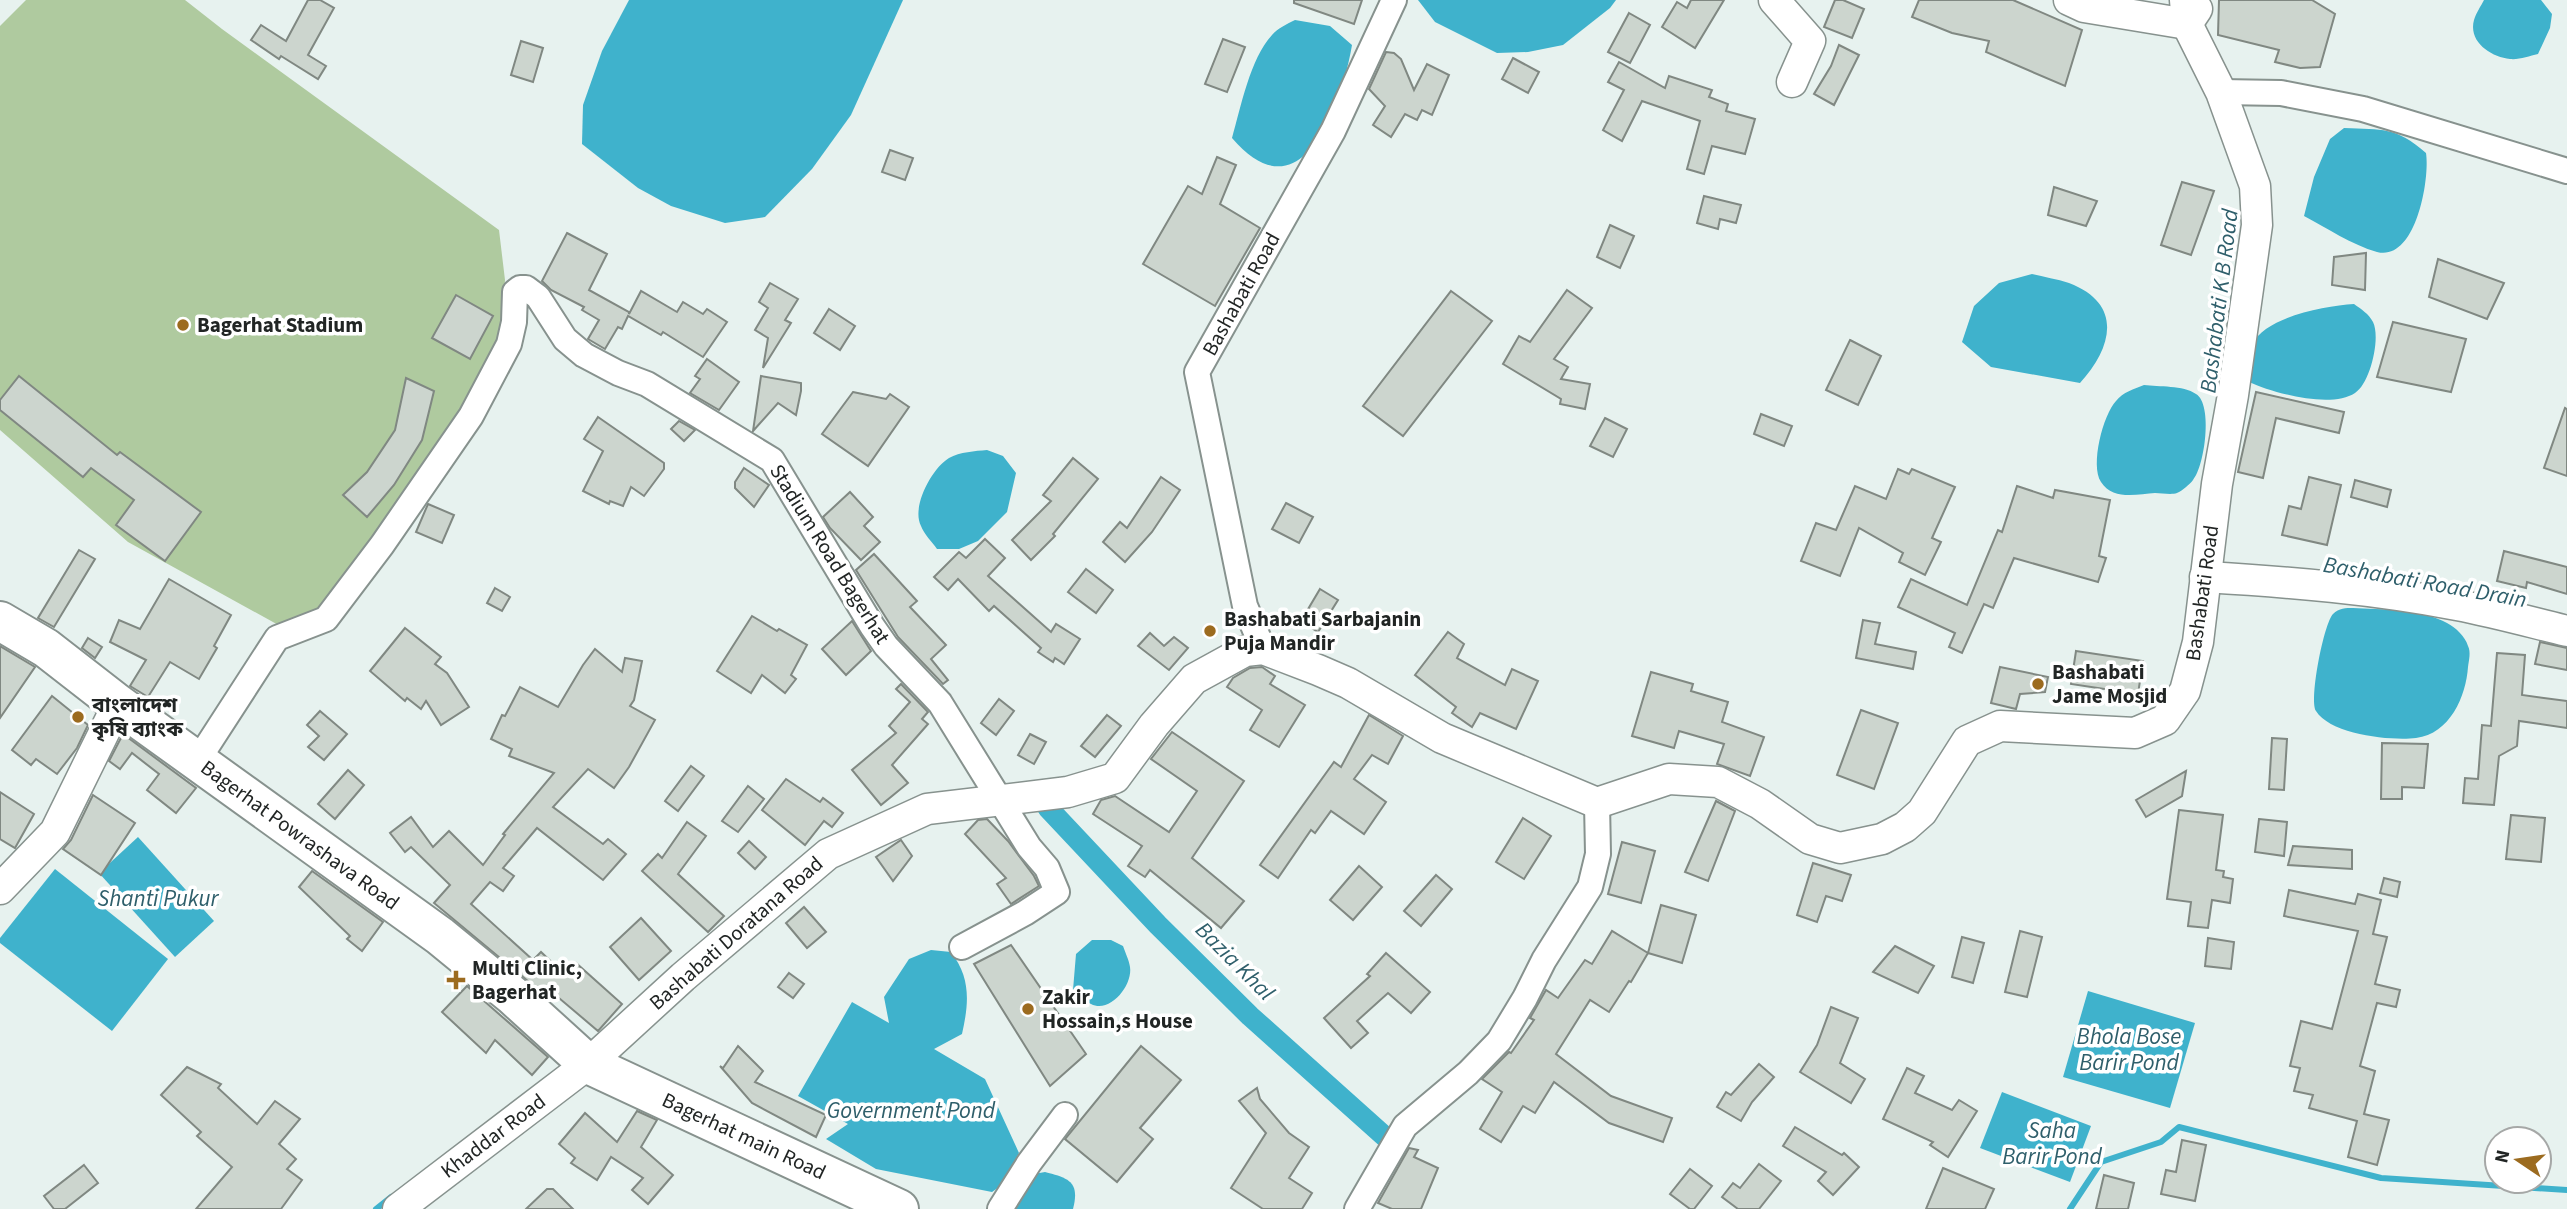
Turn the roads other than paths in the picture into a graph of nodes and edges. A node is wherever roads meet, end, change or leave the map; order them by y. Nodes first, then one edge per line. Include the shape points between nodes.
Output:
1 (1394, 0) edge
2 (1774, 0) edge
3 (2069, 0) edge
4 (2192, 8) edge
5 (1792, 82) dead end
6 (2221, 92) junction
7 (2567, 171) edge
8 (2205, 577) junction
9 (0, 621) edge
10 (2567, 631) edge
11 (1263, 649) junction
12 (118, 704) junction
13 (198, 760) junction
14 (1010, 800) junction
15 (1597, 803) junction
16 (0, 889) edge
17 (962, 947) dead end
18 (588, 1064) junction
19 (1065, 1115) dead end
20 (398, 1209) edge
21 (899, 1209) edge
22 (1000, 1209) edge
23 (1357, 1209) edge

1 - 11 street, Bashabati Road via 1333,131 1197,372 1245,606
2 - 5 street via 1810,41
3 - 4 street via 2084,7
4 - 6 street, Bashabati Road
6 - 7 street via 2281,93 2363,109
6 - 8 street, Bashabati Road via 2255,186 2258,225
8 - 10 street via 2397,595
8 - 15 street, Bashabati Road via 2198,642 2185,691 2165,720 2135,733 2000,726 1967,741 1922,812 1882,839 1840,848 1810,839 1718,782 1669,779
9 - 12 main road, Bagerhat Powrashava Road via 46,648
11 - 14 street, Bashabati Doratana Road via 1245,651 1194,679 1115,778 1068,792
11 - 15 street via 1348,683 1442,738
12 - 13 main road, Bagerhat Powrashava Road
12 - 16 street via 55,832
13 - 14 street, Stadium Road Bagerhat via 277,638 326,619 382,545 471,416 509,344 516,290 526,288 583,355 647,384 772,460 886,646 940,703
13 - 18 main road, Bagerhat Powrashava Road via 440,936
14 - 17 street, Stadium Road Bagerhat via 1029,847 1047,868 1057,892
14 - 18 street, Bashabati Doratana Road via 927,809 828,853
15 - 23 street via 1598,854 1590,887 1525,998 1499,1041 1405,1126
18 - 20 street, Khaddar Road
18 - 21 main road, Bagerhat main Road
19 - 22 street

